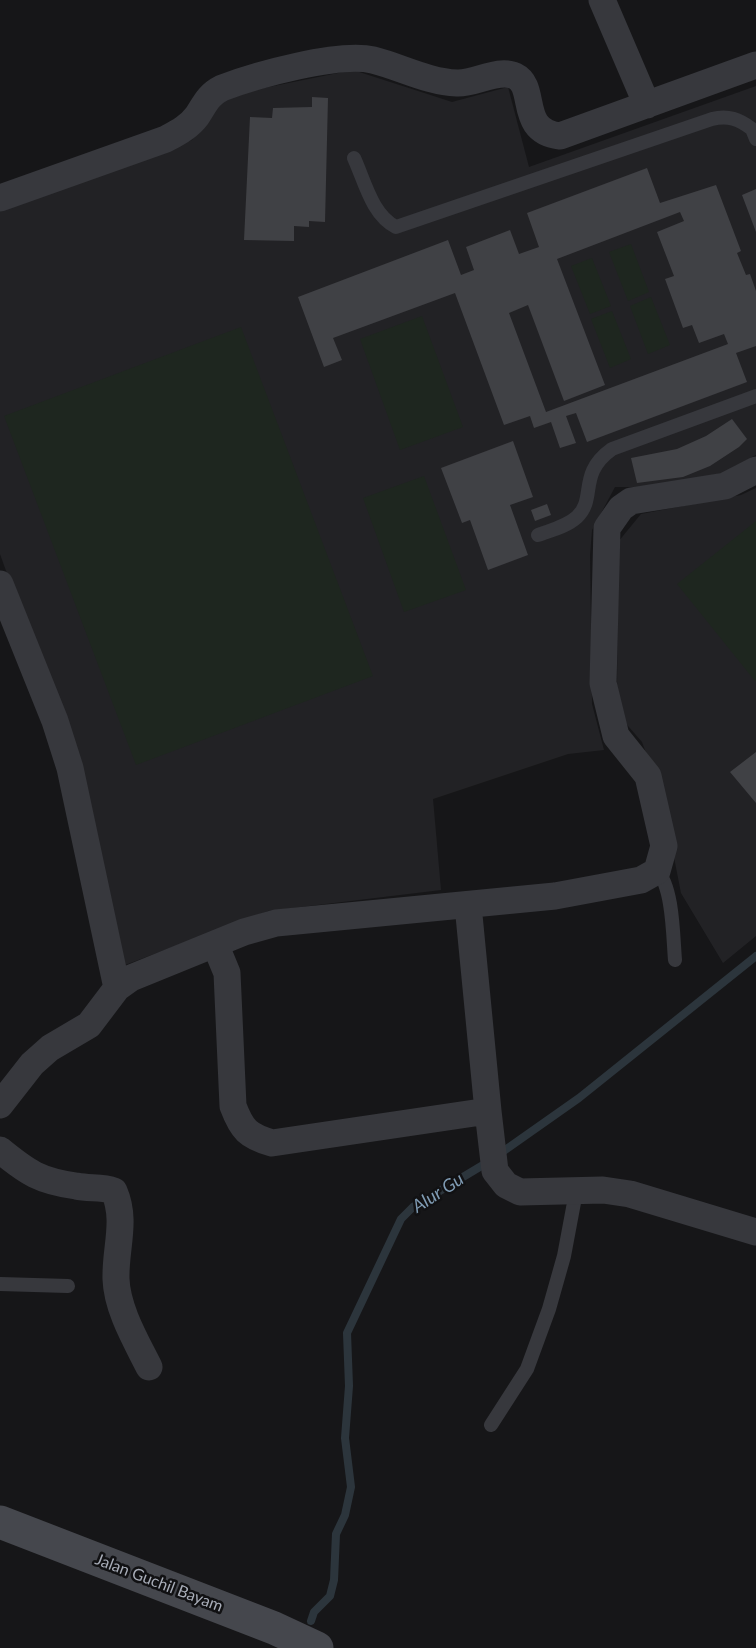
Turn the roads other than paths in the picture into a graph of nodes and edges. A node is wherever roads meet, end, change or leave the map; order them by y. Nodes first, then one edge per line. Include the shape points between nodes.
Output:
1 (602, 0) edge
2 (756, 65) edge
3 (647, 105) junction
4 (756, 139) edge
5 (354, 158) dead end
6 (0, 198) edge
7 (756, 396) edge
8 (756, 470) edge
9 (538, 535) dead end
10 (0, 584) edge
11 (657, 871) junction
12 (468, 905) junction
13 (215, 944) junction
14 (675, 960) dead end
15 (117, 988) junction
16 (0, 1105) edge
17 (488, 1111) junction
18 (0, 1150) edge
19 (576, 1192) junction
20 (756, 1232) edge
21 (0, 1284) edge
22 (68, 1286) dead end
23 (149, 1367) dead end
24 (490, 1425) dead end
25 (0, 1522) edge
26 (317, 1648) edge

1 - 3 street
2 - 3 street
3 - 6 street via 573,133 550,135 536,124 517,76 508,74 457,83 373,60 343,60 222,88 211,94 185,129 166,139
4 - 5 lane via 752,129 724,116 396,227 384,221 378,212
7 - 9 lane via 612,449 593,465 585,506 578,516
8 - 11 street via 725,486 631,501 607,528 602,659 605,700 616,736 648,776 664,846
10 - 15 street via 70,768
11 - 12 street via 641,880 555,896
11 - 14 lane via 667,891
12 - 13 street via 276,923
12 - 17 street
13 - 15 street via 144,971
13 - 17 street via 227,973 233,1107 240,1126 255,1138 272,1143
15 - 16 street via 89,1025 50,1048 32,1064
17 - 19 street via 495,1171 506,1185 520,1192
18 - 23 street via 32,1176 114,1191 120,1205 122,1234 116,1280 128,1322
19 - 20 street via 630,1194
19 - 24 lane via 564,1256 530,1359
21 - 22 lane
25 - 26 main road, Jalan Guchil Bayam

